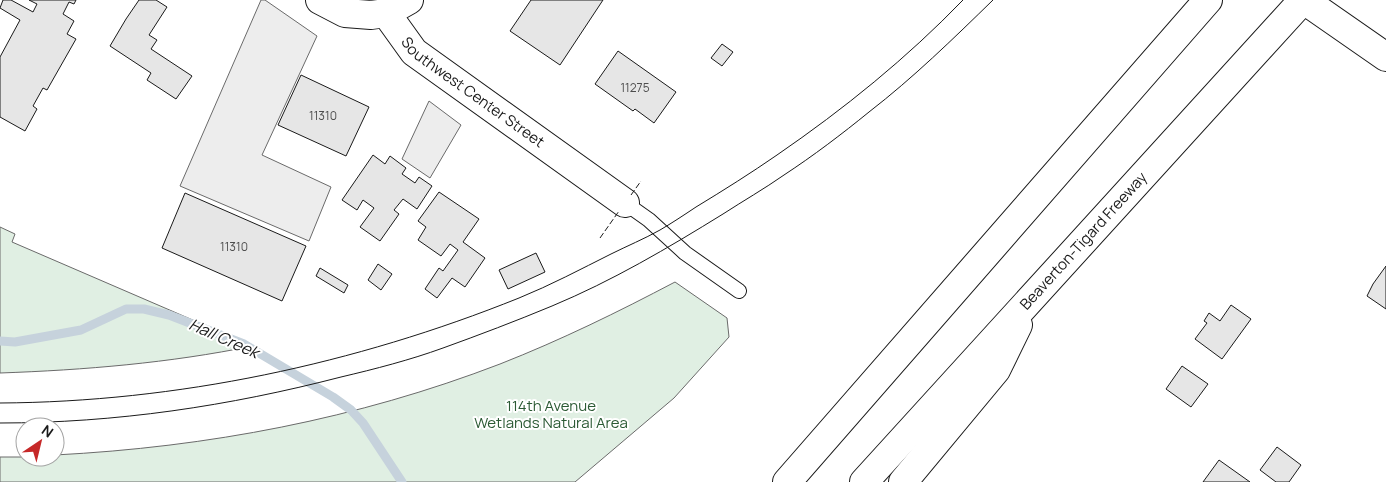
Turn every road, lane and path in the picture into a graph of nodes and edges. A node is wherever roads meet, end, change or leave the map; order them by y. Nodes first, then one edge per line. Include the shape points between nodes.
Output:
1 (320, 0) edge
2 (1208, 0) edge
3 (1304, 0) edge
4 (398, 6) edge
5 (1386, 57) edge
6 (625, 203) joint
7 (739, 291) dead end
8 (1034, 295) junction
9 (787, 482) edge
10 (864, 482) edge
11 (903, 482) edge

1 - 4 main road, Southwest Center Street via 345,13 371,15
2 - 9 main road
3 - 5 main road
3 - 8 main road, Beaverton-Tigard Freeway
4 - 6 main road, Southwest Center Street via 414,52
6 - 7 lane via 685,253
8 - 10 main road, Beaverton-Tigard Freeway
8 - 11 main road via 996,370

